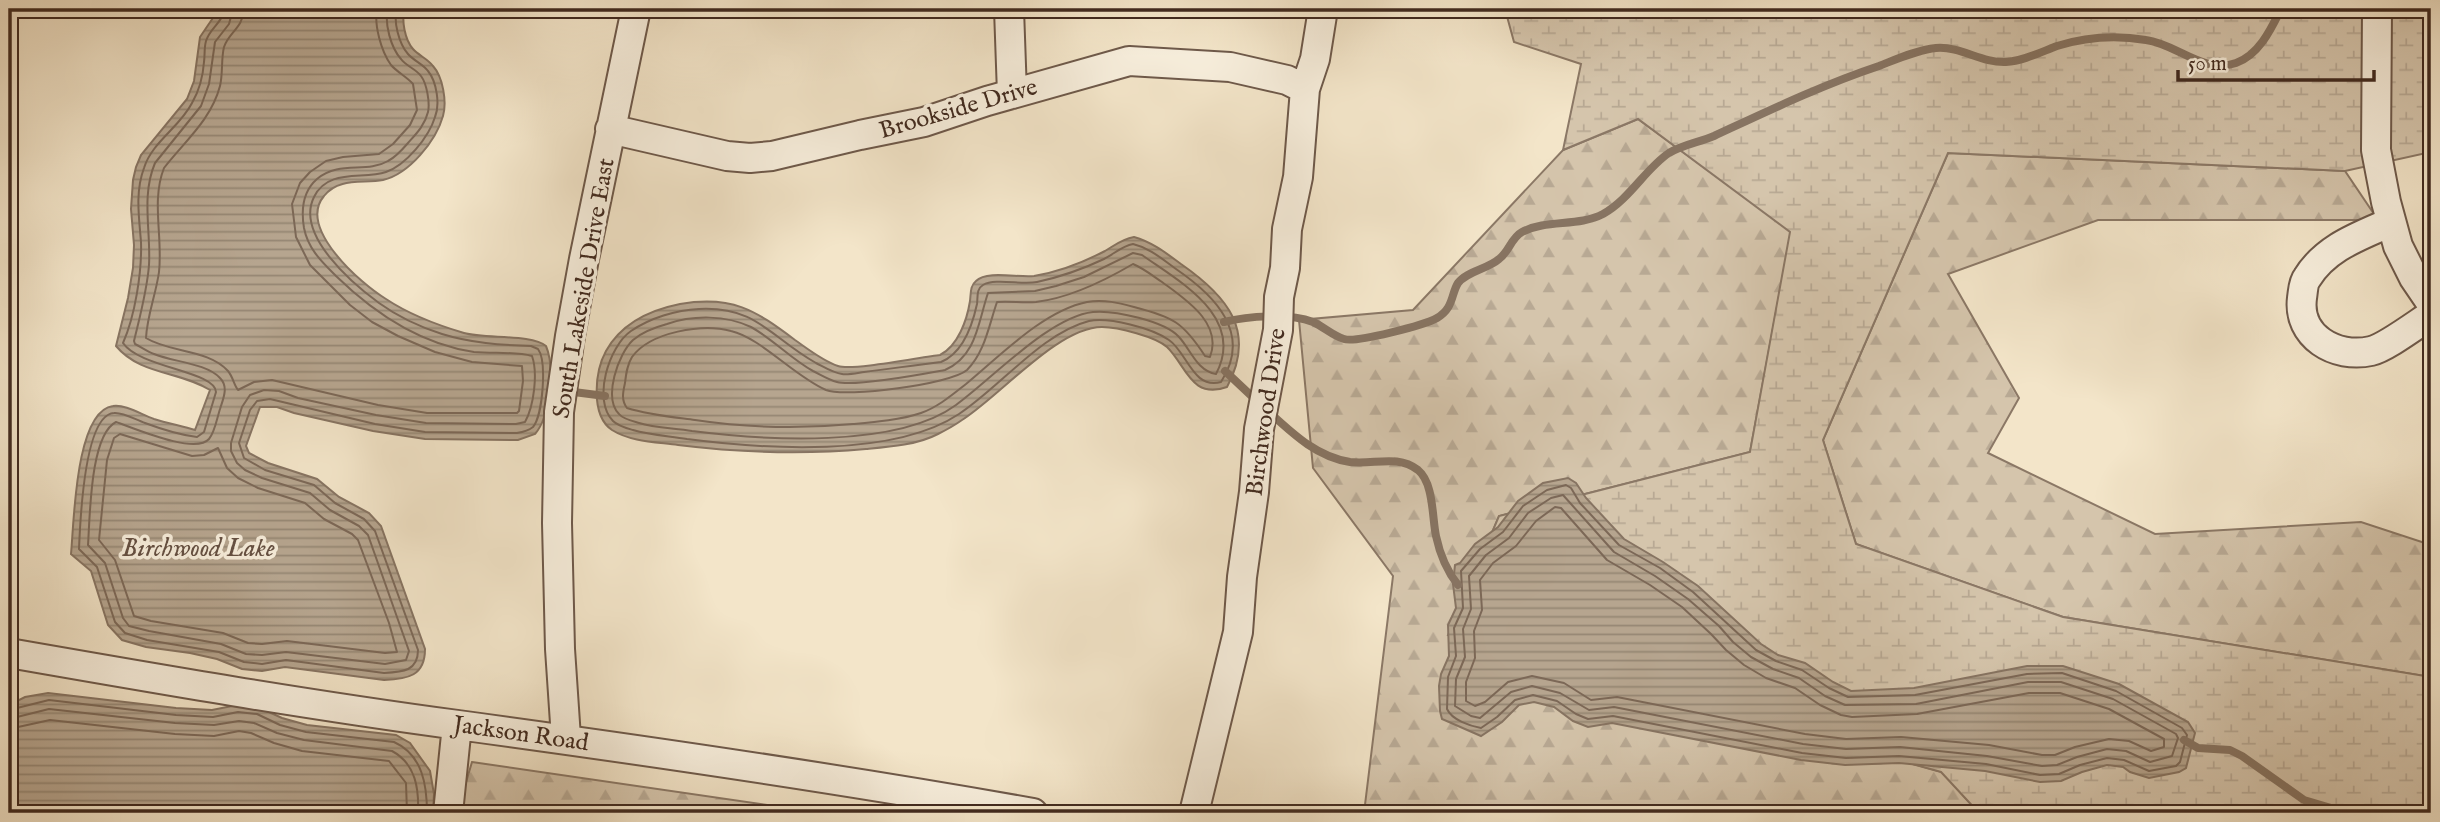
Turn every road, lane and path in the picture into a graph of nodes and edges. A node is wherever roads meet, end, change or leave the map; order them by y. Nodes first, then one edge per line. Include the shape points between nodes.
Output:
1 (636, 9) edge
2 (1009, 9) edge
3 (1323, 9) edge
4 (2377, 9) edge
5 (1305, 89) junction
6 (1012, 94) junction
7 (610, 129) junction
8 (2391, 222) junction
9 (2431, 303) edge
10 (2431, 315) edge
11 (9, 653) edge
12 (457, 725) junction
13 (566, 738) junction
14 (448, 813) edge
15 (1033, 813) edge
16 (1194, 813) edge

1 - 7 street, South Lakeside Drive East
2 - 6 street
3 - 5 street, Birchwood Drive
4 - 8 street via 2376,150
5 - 6 street, Brookside Drive via 1287,80 1230,67 1129,61
5 - 16 street, Birchwood Drive via 1278,330 1259,429 1238,632
6 - 7 street, Brookside Drive via 924,122 750,158
7 - 13 street, South Lakeside Drive East via 560,408 557,523
8 - 9 street via 2398,246
8 - 10 street via 2340,245 2305,280 2301,309 2308,332 2345,352 2372,351
11 - 12 street, Jackson Road
12 - 13 street, Jackson Road
12 - 14 street
13 - 15 street, Jackson Road

